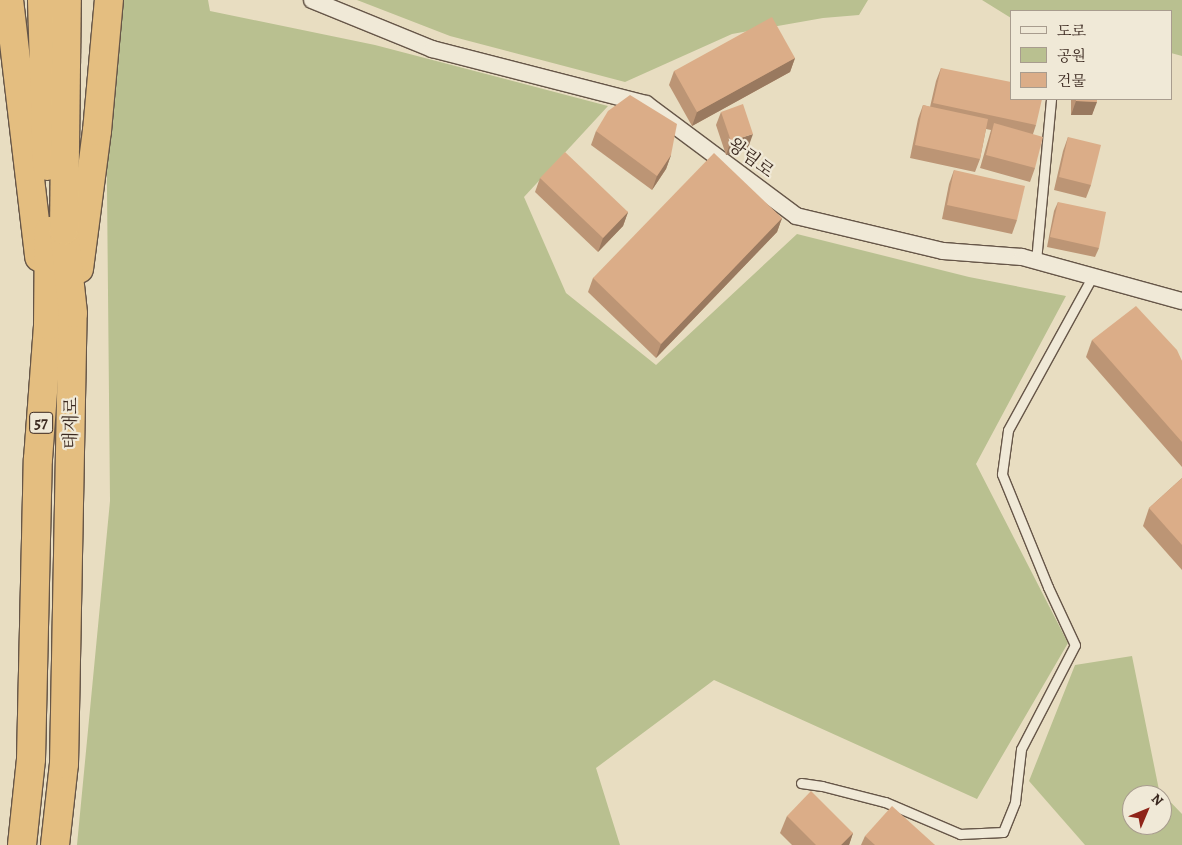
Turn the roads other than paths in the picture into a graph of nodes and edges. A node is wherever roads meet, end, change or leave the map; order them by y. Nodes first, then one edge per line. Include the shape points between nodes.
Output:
1 (9, 0) edge
2 (42, 0) edge
3 (67, 0) edge
4 (109, 0) edge
5 (312, 0) edge
6 (1051, 100) edge
7 (1036, 261) junction
8 (1092, 277) junction
9 (1182, 301) edge
10 (73, 313) junction
11 (48, 326) junction
12 (30, 759) junction
13 (801, 783) dead end
14 (13, 845) edge
15 (22, 845) edge
16 (55, 845) edge

1 - 11 highway
2 - 11 highway, 태재로 / 57 via 49,236
3 - 10 highway, 태재로 / 57 via 64,230
4 - 10 highway via 97,131
5 - 7 street, 왕림로 via 432,48 646,104 796,216 943,251
6 - 7 lane
7 - 8 street, 왕림로
8 - 9 street, 왕림로
8 - 13 lane via 1008,430 1002,474 1075,645 1021,749 1015,802 1003,832 960,834 885,802
10 - 16 highway, 태재로 / 57 via 64,764
11 - 12 highway, 태재로 / 57 via 38,459
12 - 14 highway
12 - 15 highway, 태재로 / 57

